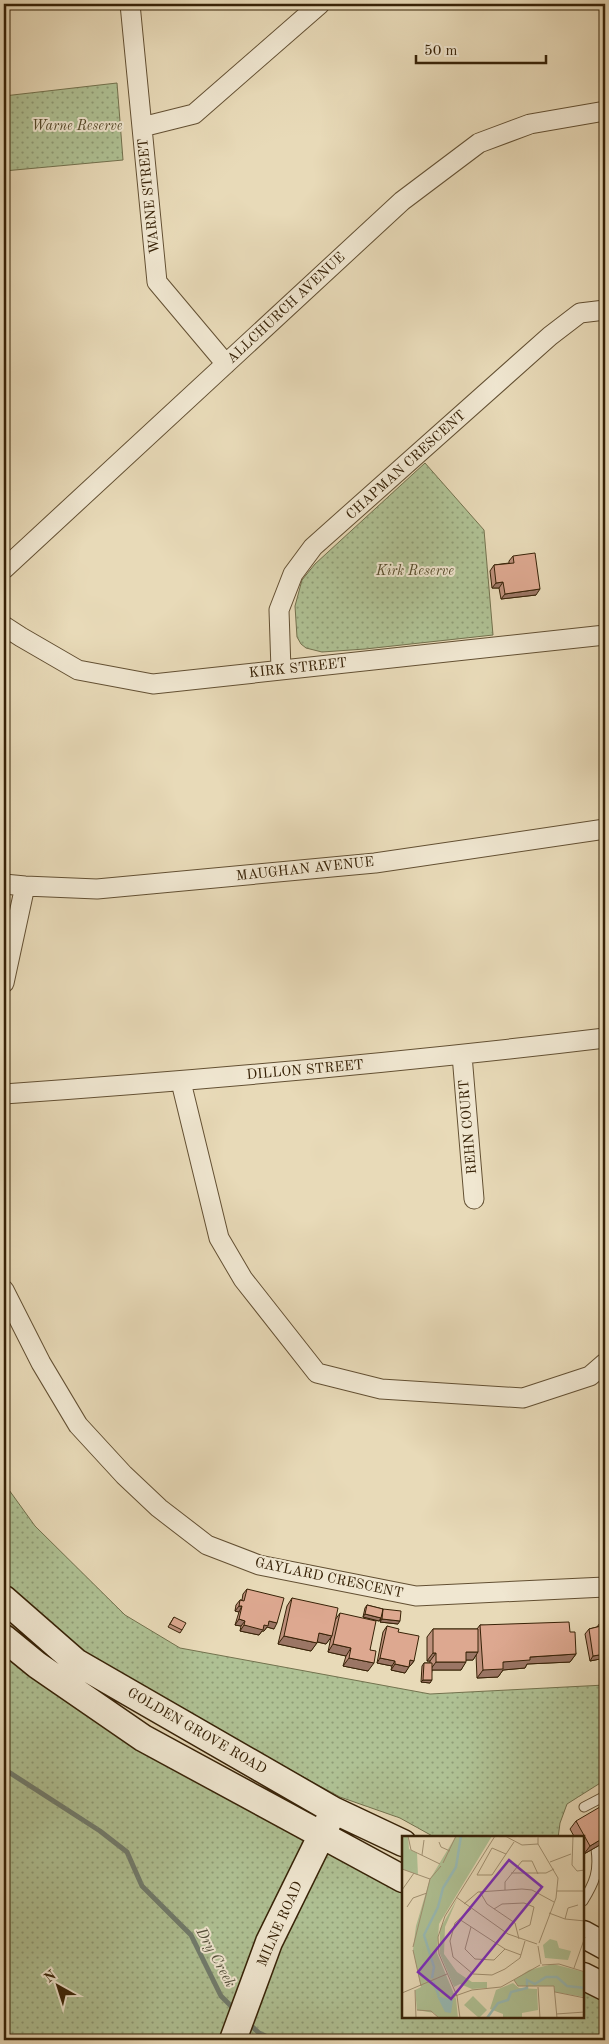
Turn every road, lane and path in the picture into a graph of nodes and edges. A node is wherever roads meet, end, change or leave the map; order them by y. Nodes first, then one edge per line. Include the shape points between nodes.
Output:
1 (130, 4) edge
2 (320, 4) edge
3 (605, 111) edge
4 (142, 127) junction
5 (605, 310) edge
6 (226, 364) junction
7 (4, 569) edge
8 (4, 626) edge
9 (605, 635) edge
10 (281, 670) junction
11 (605, 829) edge
12 (4, 884) edge
13 (25, 886) junction
14 (4, 983) edge
15 (605, 1038) edge
16 (462, 1055) junction
17 (181, 1082) junction
18 (4, 1094) edge
19 (474, 1199) dead end
20 (4, 1290) edge
21 (605, 1363) edge
22 (605, 1587) edge
23 (4, 1599) edge
24 (4, 1638) edge
25 (605, 1796) edge
26 (584, 1808) dead end
27 (333, 1810) junction
28 (322, 1834) junction
29 (402, 1843) edge
30 (596, 1849) edge
31 (402, 1878) edge
32 (584, 1899) edge
33 (584, 1935) edge
34 (605, 1946) edge
35 (584, 1976) edge
36 (605, 1987) edge
37 (239, 2025) edge

1 - 4 street, WARNE STREET
2 - 4 street via 194,114
3 - 6 street, ALLCHURCH AVENUE via 530,124 479,143 402,201
4 - 6 street, WARNE STREET via 157,282
5 - 10 street, CHAPMAN CRESCENT via 580,314 550,336 313,547 293,574 279,610
6 - 7 street, ALLCHURCH AVENUE
8 - 10 street, KIRK STREET via 78,670 153,684
9 - 10 street, KIRK STREET
11 - 13 street, MAUGHAN AVENUE via 375,863 97,889
12 - 13 street, MAUGHAN AVENUE
13 - 14 street
15 - 16 street, DILLON STREET
16 - 17 street, DILLON STREET
16 - 19 street, REHN COURT
17 - 18 street, DILLON STREET
17 - 21 street via 219,1238 243,1279 317,1373 380,1389 523,1398 590,1376
20 - 22 street, GAYLARD CRESCENT via 41,1363 78,1424 131,1482 206,1545 259,1565 416,1596
23 - 27 main road, GOLDEN GROVE ROAD via 76,1662
24 - 28 main road via 142,1738
25 - 26 lane
27 - 28 main road, MILNE ROAD
27 - 29 main road, GOLDEN GROVE ROAD
28 - 31 main road
28 - 37 main road, MILNE ROAD via 269,1942
30 - 32 lane via 598,1864 595,1877
33 - 34 main road
35 - 36 main road

